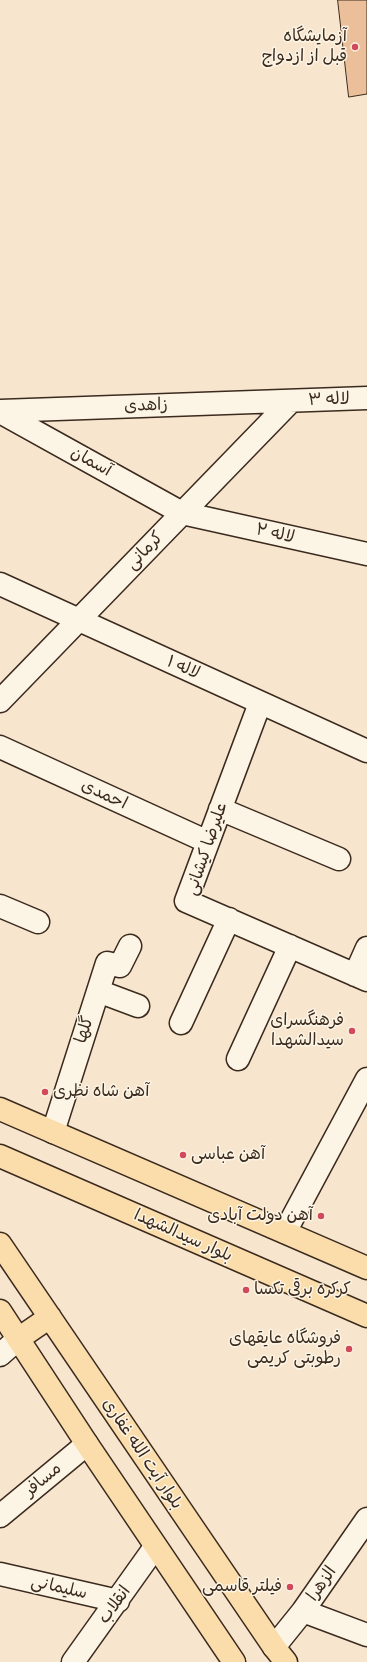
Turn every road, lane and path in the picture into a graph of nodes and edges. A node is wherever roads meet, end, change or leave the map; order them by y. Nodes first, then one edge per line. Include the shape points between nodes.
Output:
1 (367, 398) edge
2 (291, 401) junction
3 (0, 411) edge
4 (182, 513) junction
5 (367, 554) edge
6 (0, 584) edge
7 (78, 620) junction
8 (0, 701) edge
9 (260, 702) junction
10 (0, 747) edge
11 (367, 751) edge
12 (220, 809) junction
13 (208, 842) junction
14 (339, 859) dead end
15 (0, 906) edge
16 (229, 919) junction
17 (38, 922) dead end
18 (130, 946) dead end
19 (290, 946) junction
20 (367, 948) edge
21 (361, 978) edge
22 (98, 991) junction
23 (138, 1006) dead end
24 (181, 1023) dead end
25 (238, 1058) dead end
26 (367, 1079) edge
27 (0, 1109) edge
28 (53, 1132) junction
29 (0, 1156) edge
30 (285, 1232) junction
31 (0, 1244) edge
32 (367, 1268) edge
33 (0, 1311) edge
34 (367, 1316) edge
35 (50, 1318) junction
36 (18, 1339) junction
37 (0, 1355) edge
38 (86, 1444) junction
39 (0, 1516) edge
40 (367, 1519) edge
41 (156, 1547) junction
42 (0, 1574) edge
43 (118, 1601) junction
44 (303, 1611) junction
45 (367, 1635) edge
46 (280, 1654) edge
47 (73, 1662) edge
48 (234, 1662) edge

1 - 2 street, لاله ۳
2 - 3 street, زاهدی
2 - 4 street, کرمانی
3 - 4 street, آسمان
4 - 5 street, لاله ۲
4 - 7 street, کرمانی
6 - 7 street, لاله ۱
7 - 8 street, کرمانی
7 - 9 street, لاله ۱
9 - 11 street, لاله ۱
9 - 12 street, علیرضا کیشانی
10 - 13 street, احمدی
12 - 13 street, علیرضا کیشانی
12 - 14 street
13 - 16 street, علیرضا کیشانی via 186,901
15 - 17 street
16 - 19 street, علیرضا کیشانی
16 - 24 street
18 - 22 street, گلها via 120,966 107,963
19 - 21 street, علیرضا کیشانی
19 - 25 street
20 - 21 street
22 - 23 street
22 - 28 street, گلها
26 - 30 street
27 - 28 main road
28 - 30 main road
29 - 34 main road, بلوار سیدالشهدا
30 - 32 main road
31 - 35 main road, بلوار آیت الله غفاری
33 - 36 main road
35 - 36 main road
35 - 46 main road, بلوار آیت الله غفاری
36 - 37 street
36 - 38 main road
38 - 39 street, مسافر
38 - 41 main road
40 - 44 street, الزهرا
41 - 43 street, انقلاب
41 - 48 main road
42 - 43 street, سلیمانی
43 - 47 street, انقلاب
44 - 45 street
44 - 46 street, الزهرا

